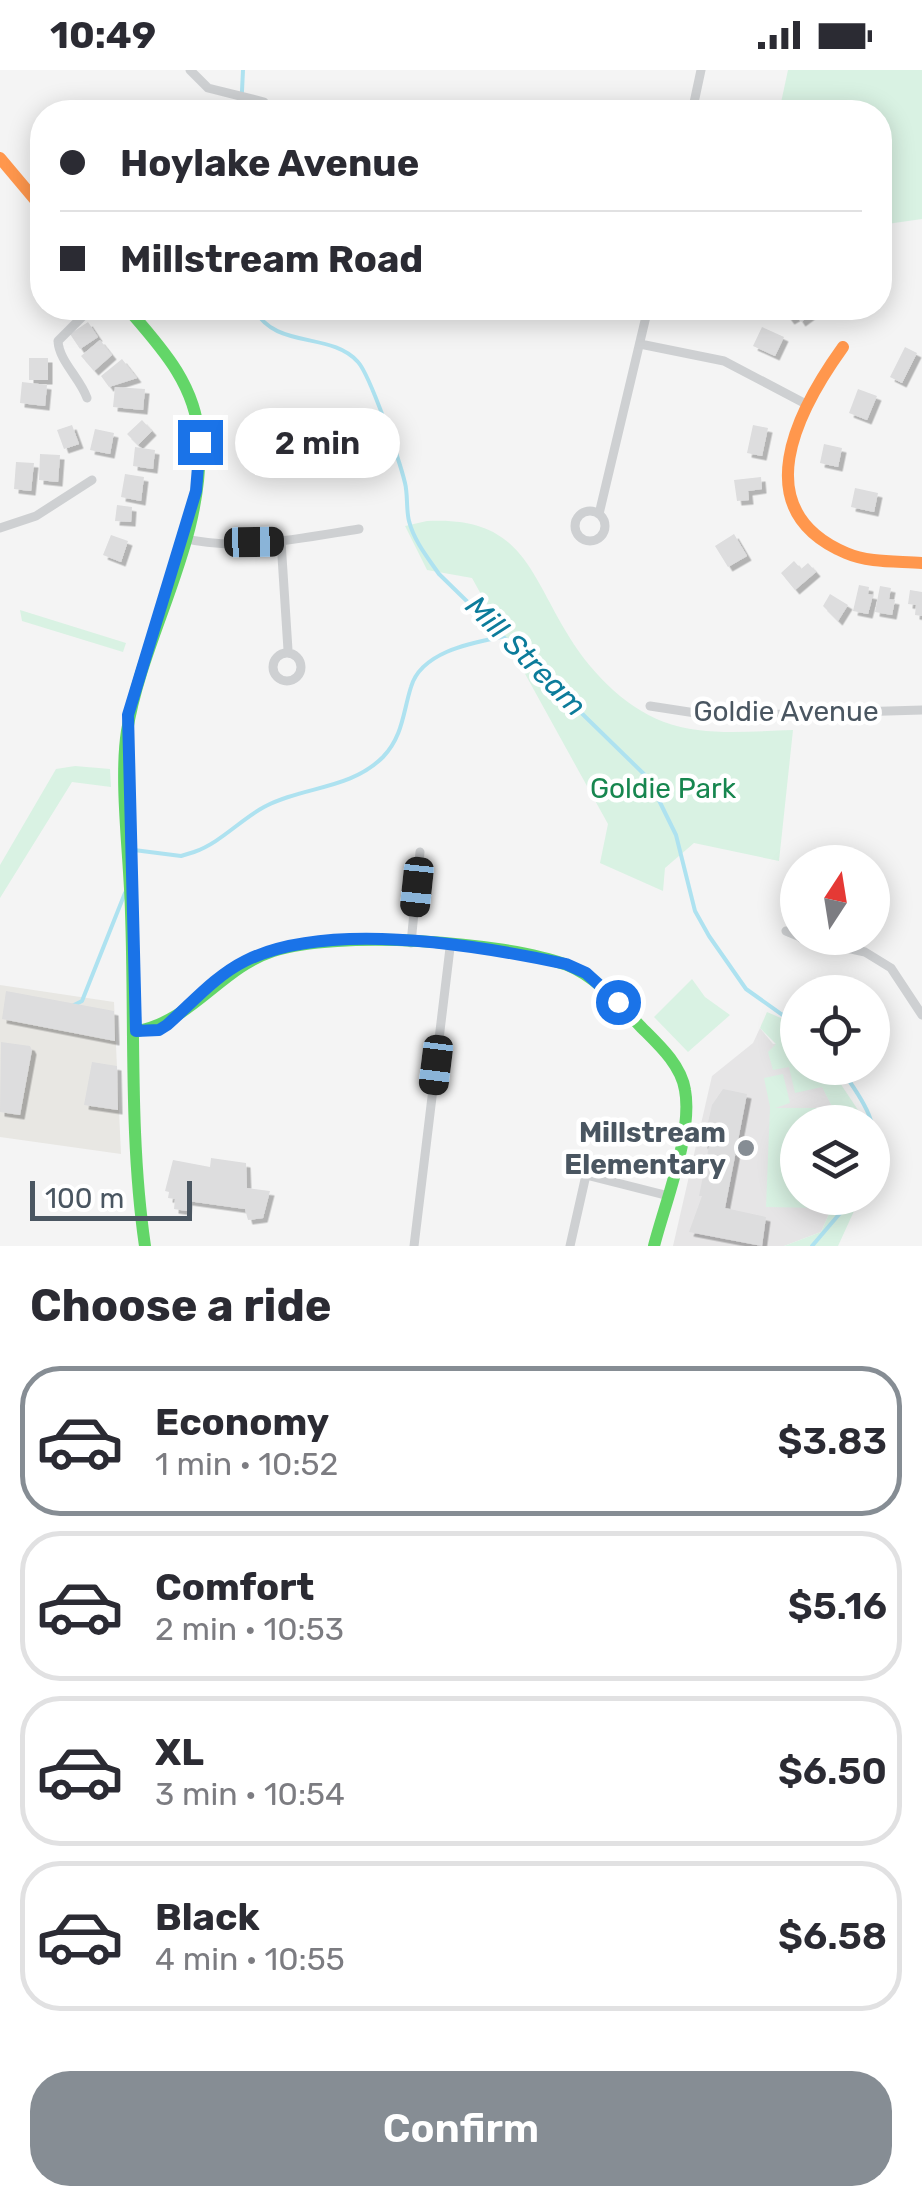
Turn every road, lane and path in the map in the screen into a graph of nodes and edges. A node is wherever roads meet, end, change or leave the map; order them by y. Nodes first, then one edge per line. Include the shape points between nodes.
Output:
1 (190, 70) edge
2 (702, 70) edge
3 (255, 100) edge
4 (695, 100) edge
5 (0, 158) edge
6 (30, 194) edge
7 (79, 320) edge
8 (137, 320) edge
9 (645, 320) edge
10 (640, 344) junction
11 (843, 347) dead end
12 (87, 398) dead end
13 (804, 404) junction
14 (92, 480) dead end
15 (598, 514) dead end
16 (0, 528) edge
17 (359, 529) dead end
18 (182, 538) junction
19 (281, 542) junction
20 (922, 563) edge
21 (288, 650) dead end
22 (650, 706) dead end
23 (922, 710) edge
24 (420, 852) dead end
25 (412, 943) junction
26 (450, 948) junction
27 (869, 955) edge
28 (922, 1015) edge
29 (136, 1031) junction
30 (665, 1196) junction
31 (146, 1246) edge
32 (414, 1246) edge
33 (570, 1246) edge
34 (654, 1246) edge

1 - 3 street via 208,88
2 - 4 street
5 - 6 street
7 - 12 street via 58,341
8 - 18 street via 190,392 199,427 200,472
9 - 10 street
10 - 13 street via 724,362
10 - 15 street
11 - 13 street
13 - 20 street via 786,470 806,524 846,553
14 - 16 street via 36,516
17 - 19 street
18 - 19 street
18 - 29 street via 128,715
19 - 21 street
22 - 23 street, Goldie Avenue via 715,716
24 - 25 street
25 - 26 street
25 - 29 street via 352,938 259,955 227,972 159,1030
26 - 30 street via 550,961 586,973 659,1045 687,1097
26 - 32 street
27 - 28 street via 890,968
29 - 31 street
30 - 33 street via 586,1175
30 - 34 street

